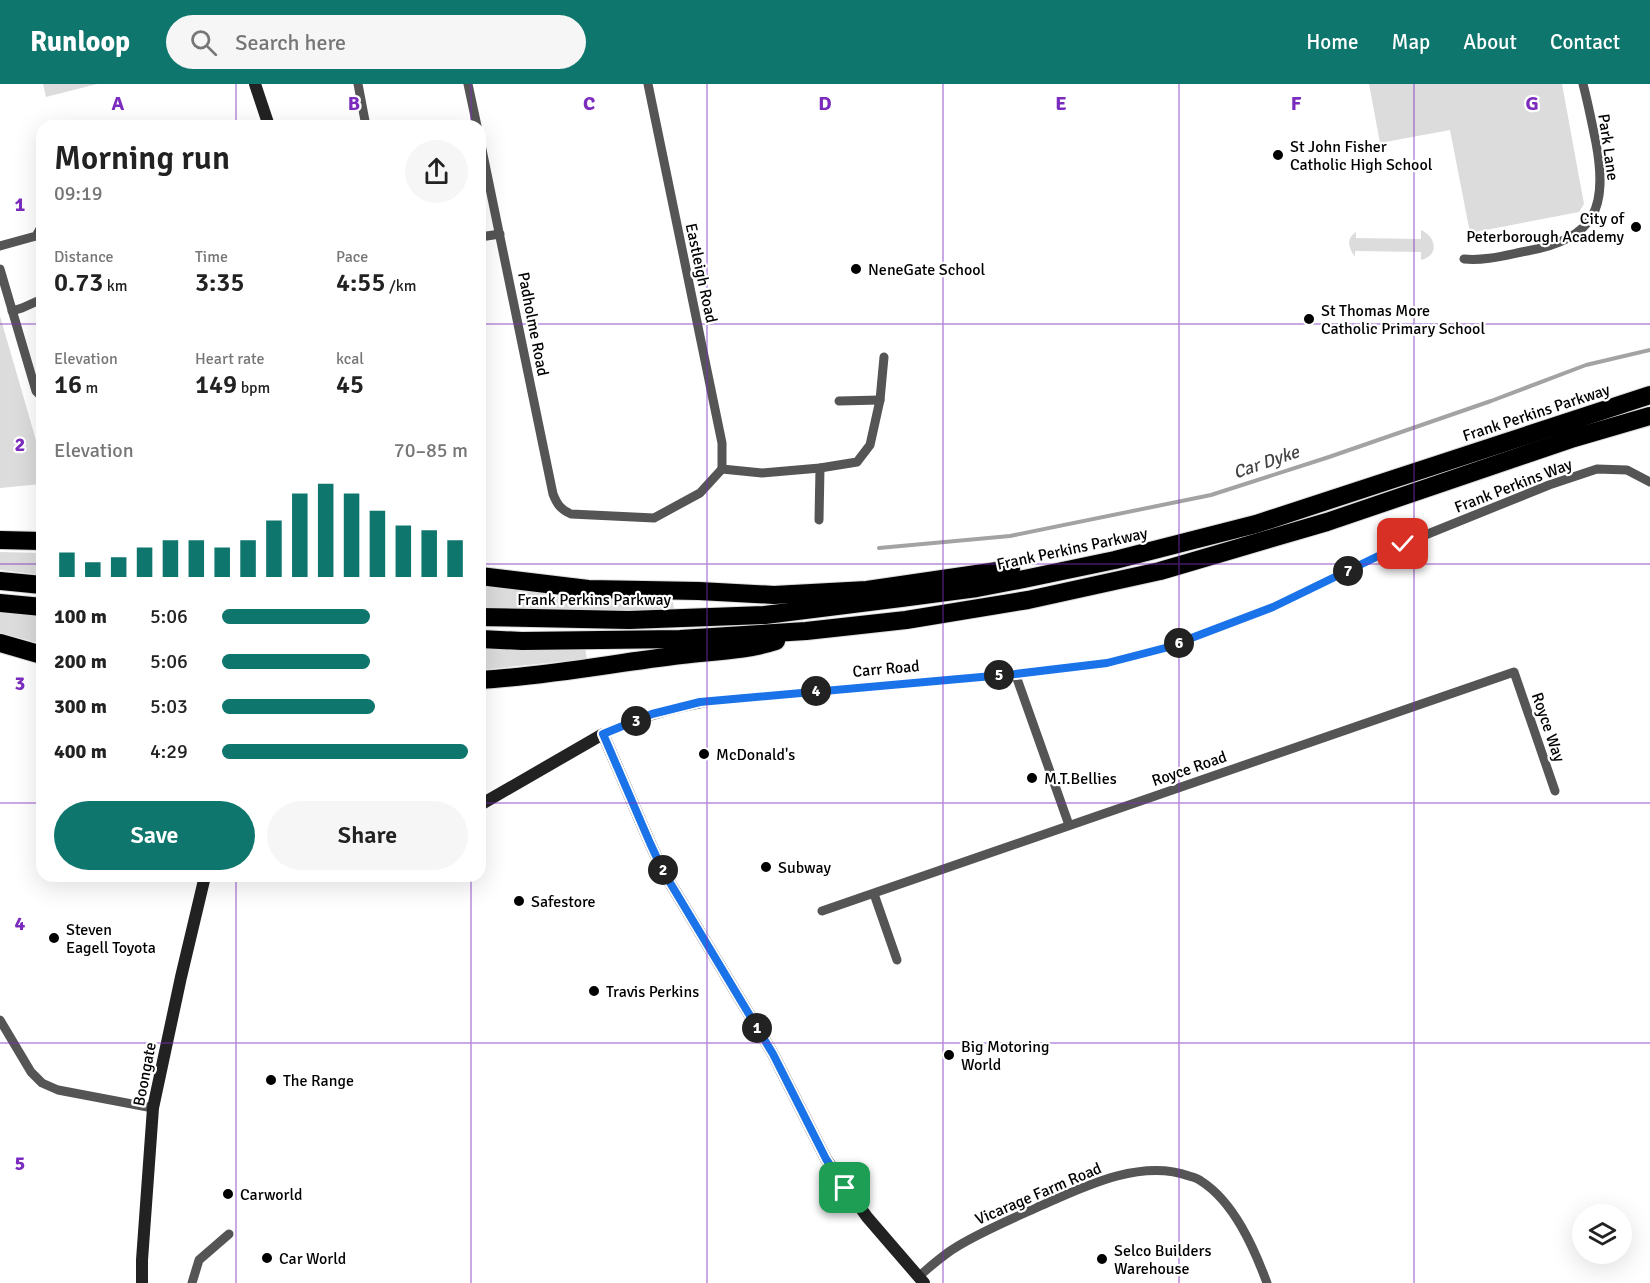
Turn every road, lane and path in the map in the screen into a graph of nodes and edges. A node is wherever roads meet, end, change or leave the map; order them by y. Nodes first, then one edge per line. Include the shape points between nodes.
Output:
1 (255, 84) edge
2 (358, 84) edge
3 (468, 84) edge
4 (648, 84) edge
5 (1583, 84) edge
6 (267, 120) edge
7 (365, 120) edge
8 (476, 120) edge
9 (486, 168) edge
10 (500, 234) junction
11 (36, 236) edge
12 (486, 236) edge
13 (0, 246) edge
14 (1464, 259) dead end
15 (0, 269) edge
16 (36, 302) edge
17 (12, 310) junction
18 (884, 357) dead end
19 (36, 391) edge
20 (1650, 395) edge
21 (880, 400) junction
22 (839, 401) dead end
23 (1650, 416) edge
24 (820, 468) junction
25 (722, 469) junction
26 (1650, 482) edge
27 (819, 520) dead end
28 (0, 540) edge
29 (36, 541) edge
30 (1115, 560) junction
31 (486, 577) edge
32 (0, 581) edge
33 (36, 584) edge
34 (0, 603) edge
35 (36, 606) edge
36 (486, 617) edge
37 (486, 639) edge
38 (0, 643) edge
39 (681, 647) junction
40 (36, 652) edge
41 (1514, 672) joint
42 (1015, 674) junction
43 (486, 680) edge
44 (603, 734) junction
45 (1555, 791) dead end
46 (486, 801) edge
47 (1069, 825) junction
48 (205, 882) edge
49 (874, 894) junction
50 (822, 910) dead end
51 (897, 960) dead end
52 (0, 1020) edge
53 (153, 1108) junction
54 (229, 1234) dead end
55 (921, 1280) edge
56 (142, 1283) edge
57 (192, 1283) edge
58 (1268, 1283) edge

1 - 6 street
2 - 7 street
3 - 8 street
4 - 25 street, Eastleigh Road via 722,443
5 - 14 street, Park Lane via 1601,173 1593,216 1560,243 1485,259
9 - 10 street, Padholme Road
10 - 12 street
10 - 25 street, Padholme Road via 557,504 571,514 654,518 700,493
11 - 13 street
15 - 17 street
16 - 17 street
17 - 19 street
18 - 21 street
20 - 30 highway, Frank Perkins Parkway via 1256,524
21 - 22 street
21 - 24 street via 870,446 857,462
23 - 39 highway via 1327,522 1160,571 1028,600 806,631 757,647
24 - 25 street via 762,473
24 - 27 street
26 - 42 street, Frank Perkins Way via 1627,470 1597,469 1403,544 1273,607 1165,648 1107,663
28 - 29 highway
30 - 31 highway via 1055,563 867,590 774,594 588,589
30 - 36 highway, Frank Perkins Parkway via 1000,583 765,615 629,620
32 - 33 highway
34 - 35 highway
37 - 39 highway
38 - 40 highway
39 - 43 highway via 527,677
41 - 45 street, Royce Way
41 - 47 street, Royce Road
42 - 44 street, Carr Road via 700,702 652,714
42 - 47 street
44 - 46 street, Carr Road
44 - 55 street via 663,871 773,1054 826,1159 867,1217
47 - 49 street, Royce Road
48 - 53 street, Boongate
49 - 50 street, Royce Road
49 - 51 street
52 - 53 street via 31,1072 42,1083 58,1090
53 - 56 street, Boongate
54 - 57 street via 199,1260
55 - 58 street, Vicarage Farm Road via 955,1247 985,1230 1086,1186 1150,1170 1177,1172 1200,1180 1218,1195 1252,1246

